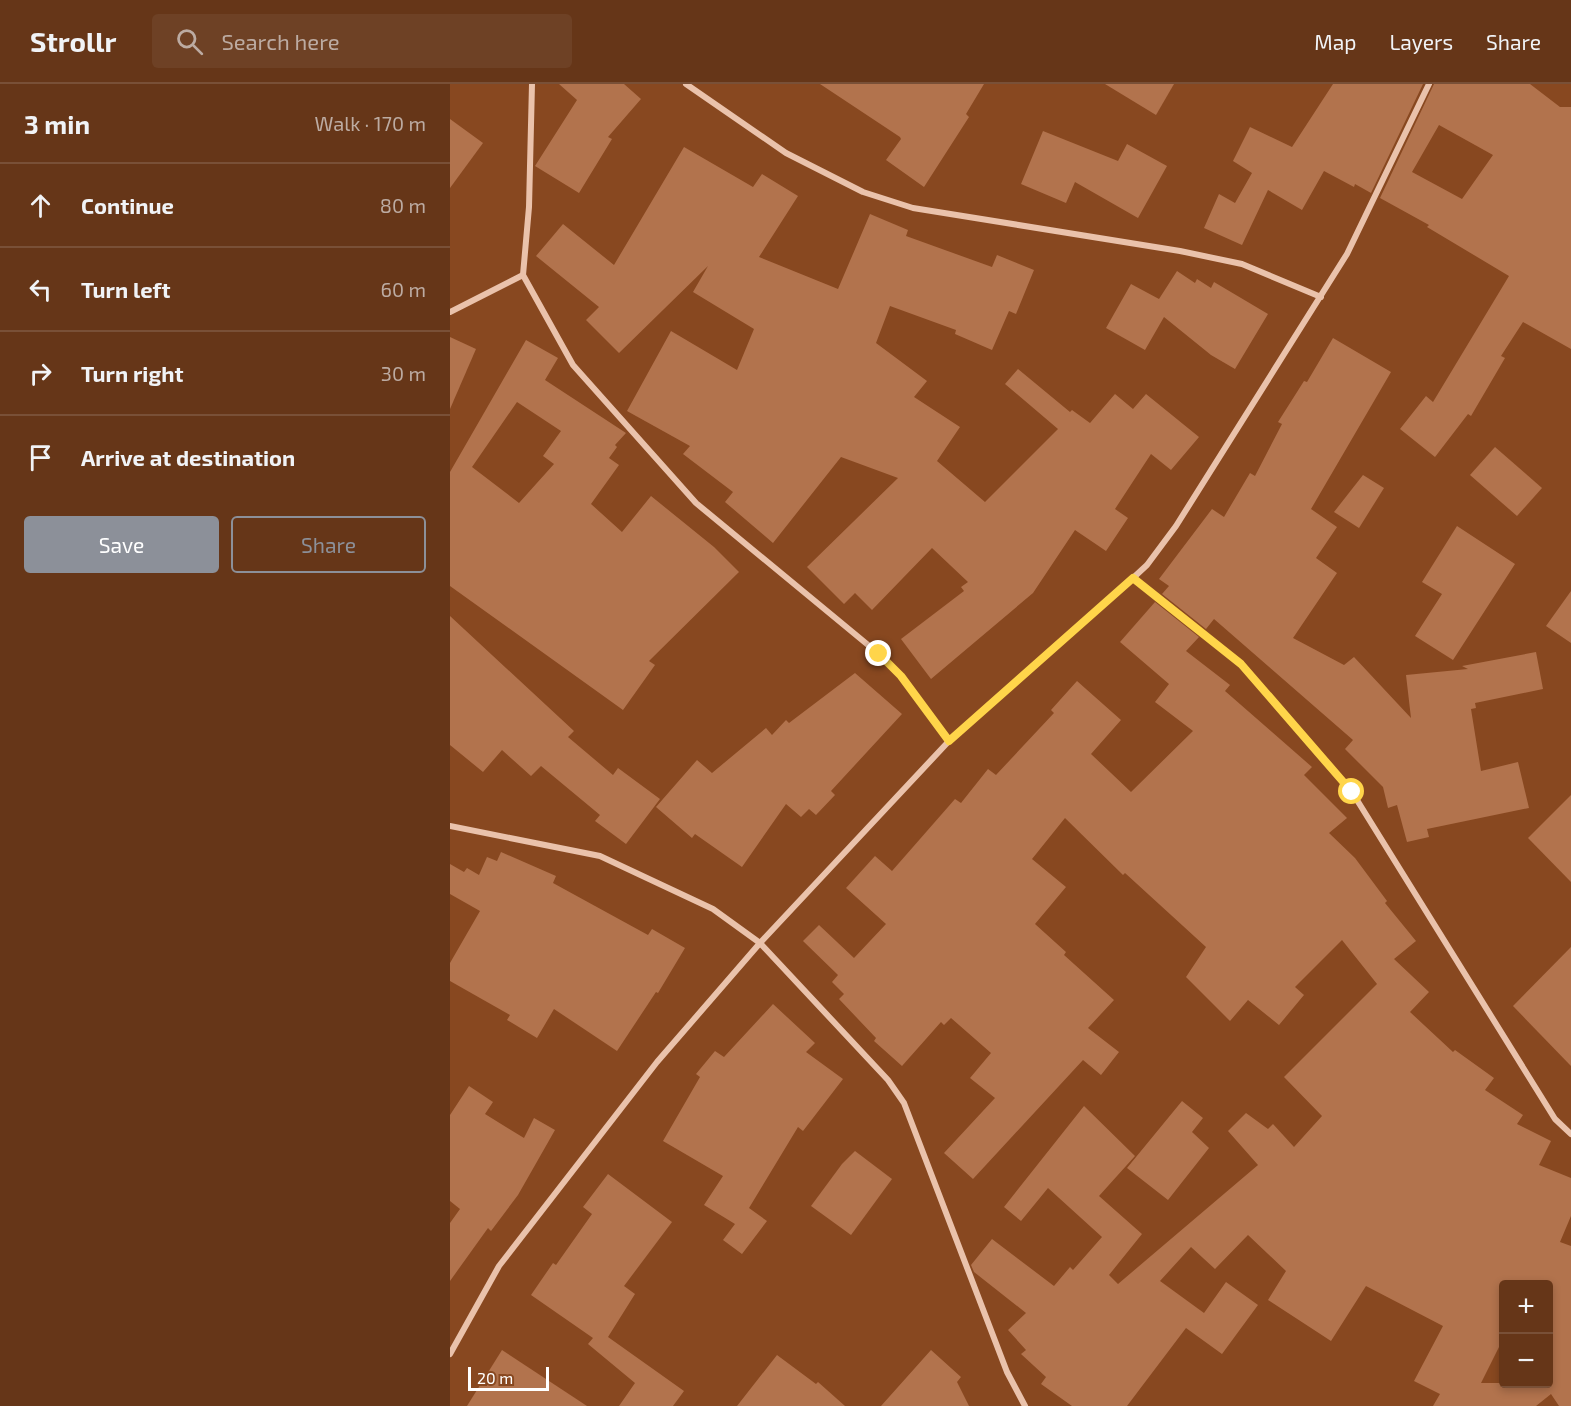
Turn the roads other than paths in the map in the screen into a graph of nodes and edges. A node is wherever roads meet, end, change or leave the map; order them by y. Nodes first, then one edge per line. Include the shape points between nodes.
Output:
1 (532, 84) edge
2 (686, 84) edge
3 (1429, 84) edge
4 (523, 274) junction
5 (1321, 297) junction
6 (450, 312) edge
7 (1133, 578) junction
8 (949, 741) junction
9 (450, 826) edge
10 (760, 943) junction
11 (1571, 1134) edge
12 (450, 1354) edge
13 (1024, 1406) edge

1 - 4 street via 530,207
2 - 5 street via 786,153 863,192 913,208 1242,264
3 - 5 street via 1347,254
4 - 6 street
4 - 8 street via 573,365 696,503 879,654 901,676
5 - 7 street via 1176,526 1147,566
7 - 8 street
7 - 11 street via 1241,664 1352,792 1555,1119
8 - 10 street
9 - 10 street via 600,856 712,909
10 - 12 street via 657,1062 499,1266
10 - 13 street via 888,1080 904,1103 1007,1372

